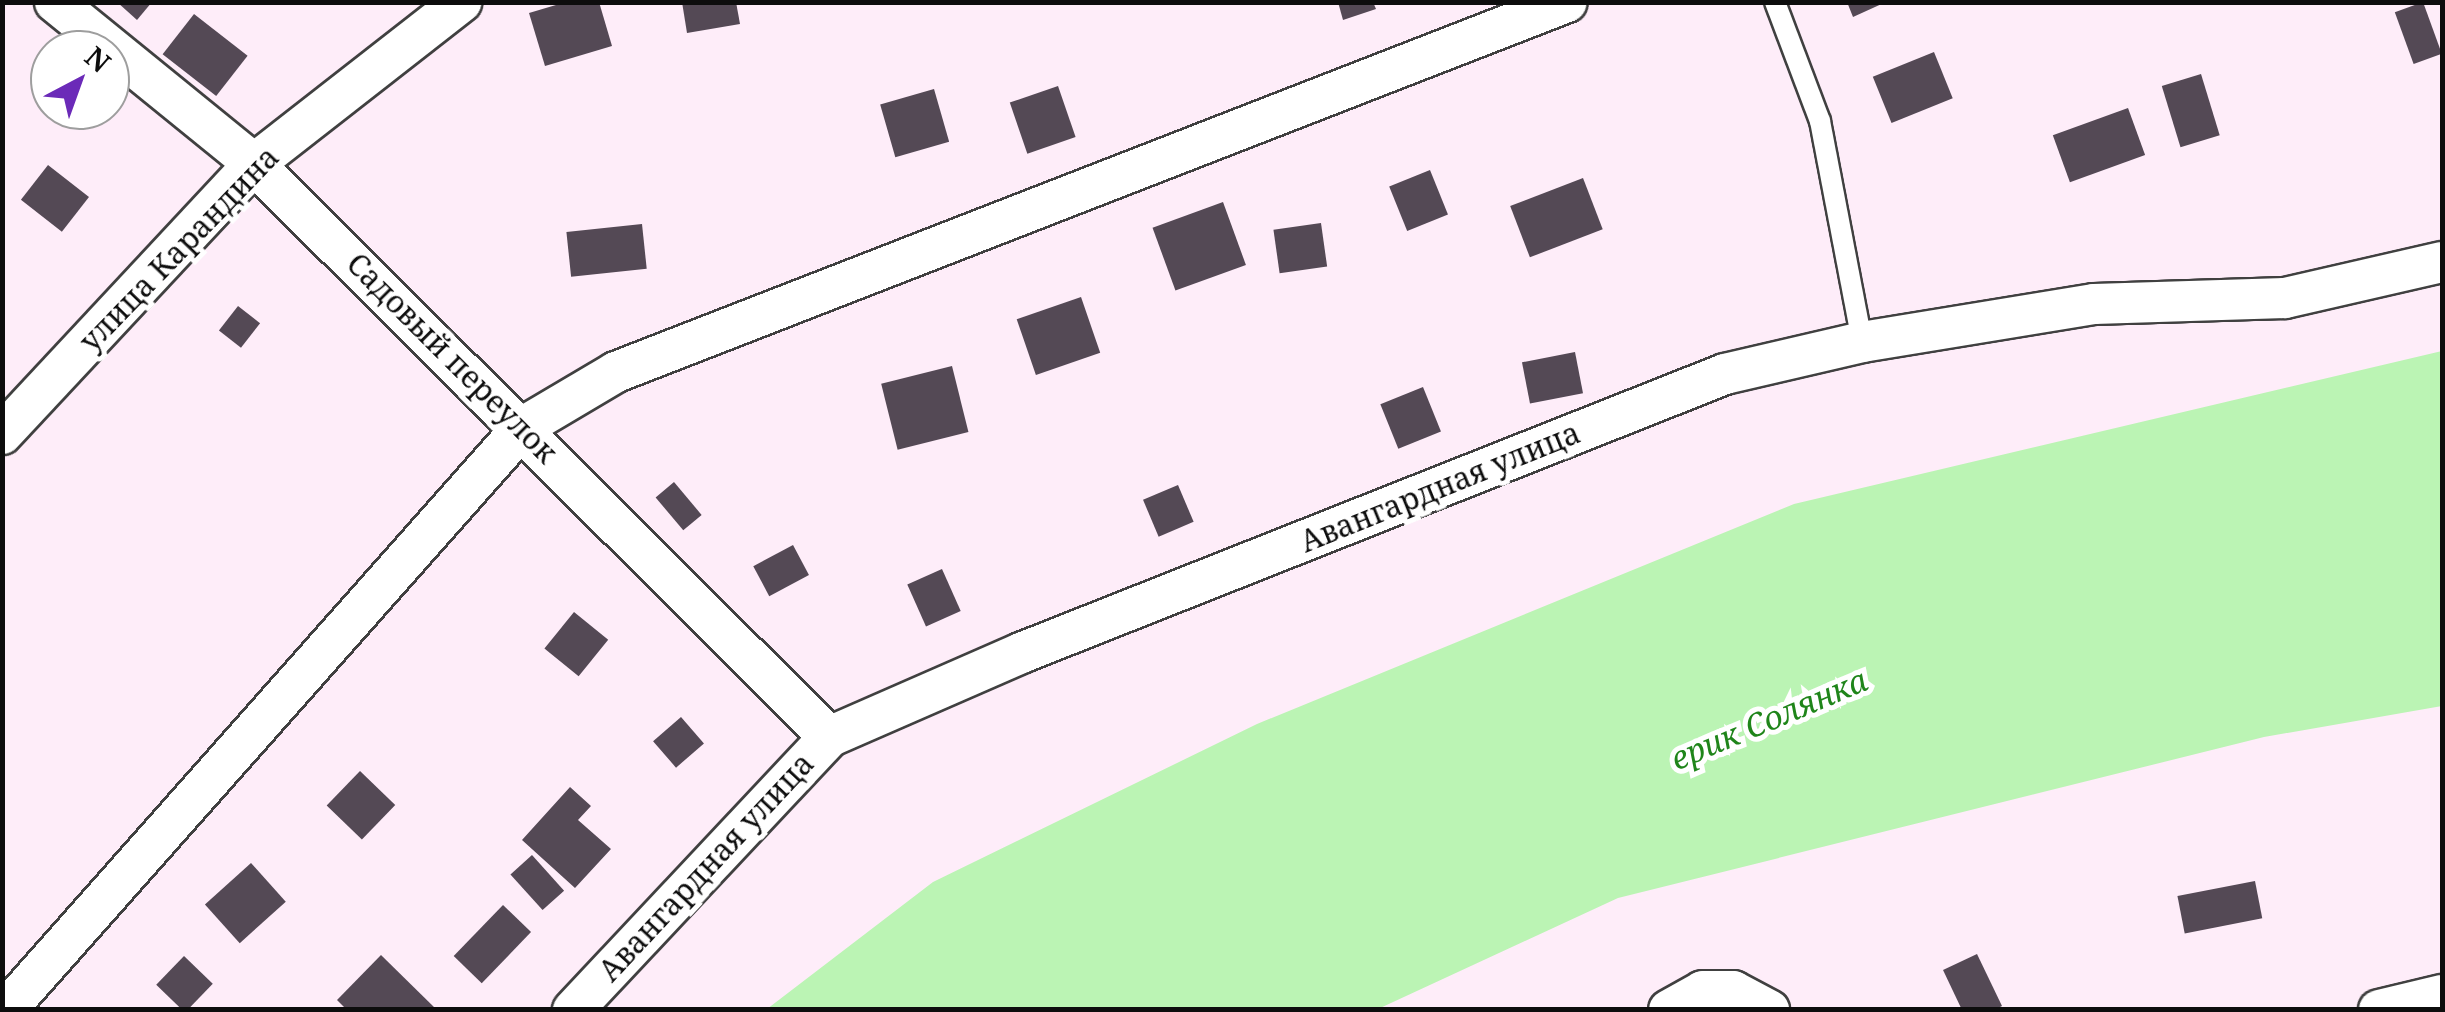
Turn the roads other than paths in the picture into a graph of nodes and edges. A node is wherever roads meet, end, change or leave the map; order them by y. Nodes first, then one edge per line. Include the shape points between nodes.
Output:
1 (55, 2) edge
2 (461, 2) edge
3 (1567, 2) edge
4 (1775, 2) edge
5 (254, 164) junction
6 (2442, 262) edge
7 (1862, 342) junction
8 (523, 427) junction
9 (2, 434) edge
10 (829, 737) junction
11 (2442, 995) edge
12 (6, 1010) edge
13 (573, 1010) edge
14 (1669, 1010) edge
15 (1769, 1010) edge
16 (2378, 1010) edge

1 - 5 street, Садовый переулок
2 - 5 street, улица Карандина
3 - 8 street via 616,372
4 - 7 lane via 1820,121
5 - 8 street, Садовый переулок
5 - 9 street, улица Карандина
6 - 7 street, Авангардная улица via 2285,298 2094,304
7 - 10 street, Авангардная улица via 1725,374 1021,653
8 - 10 street, Садовый переулок
8 - 12 street
10 - 13 street, Авангардная улица
11 - 16 street
14 - 15 street via 1704,991 1733,991

